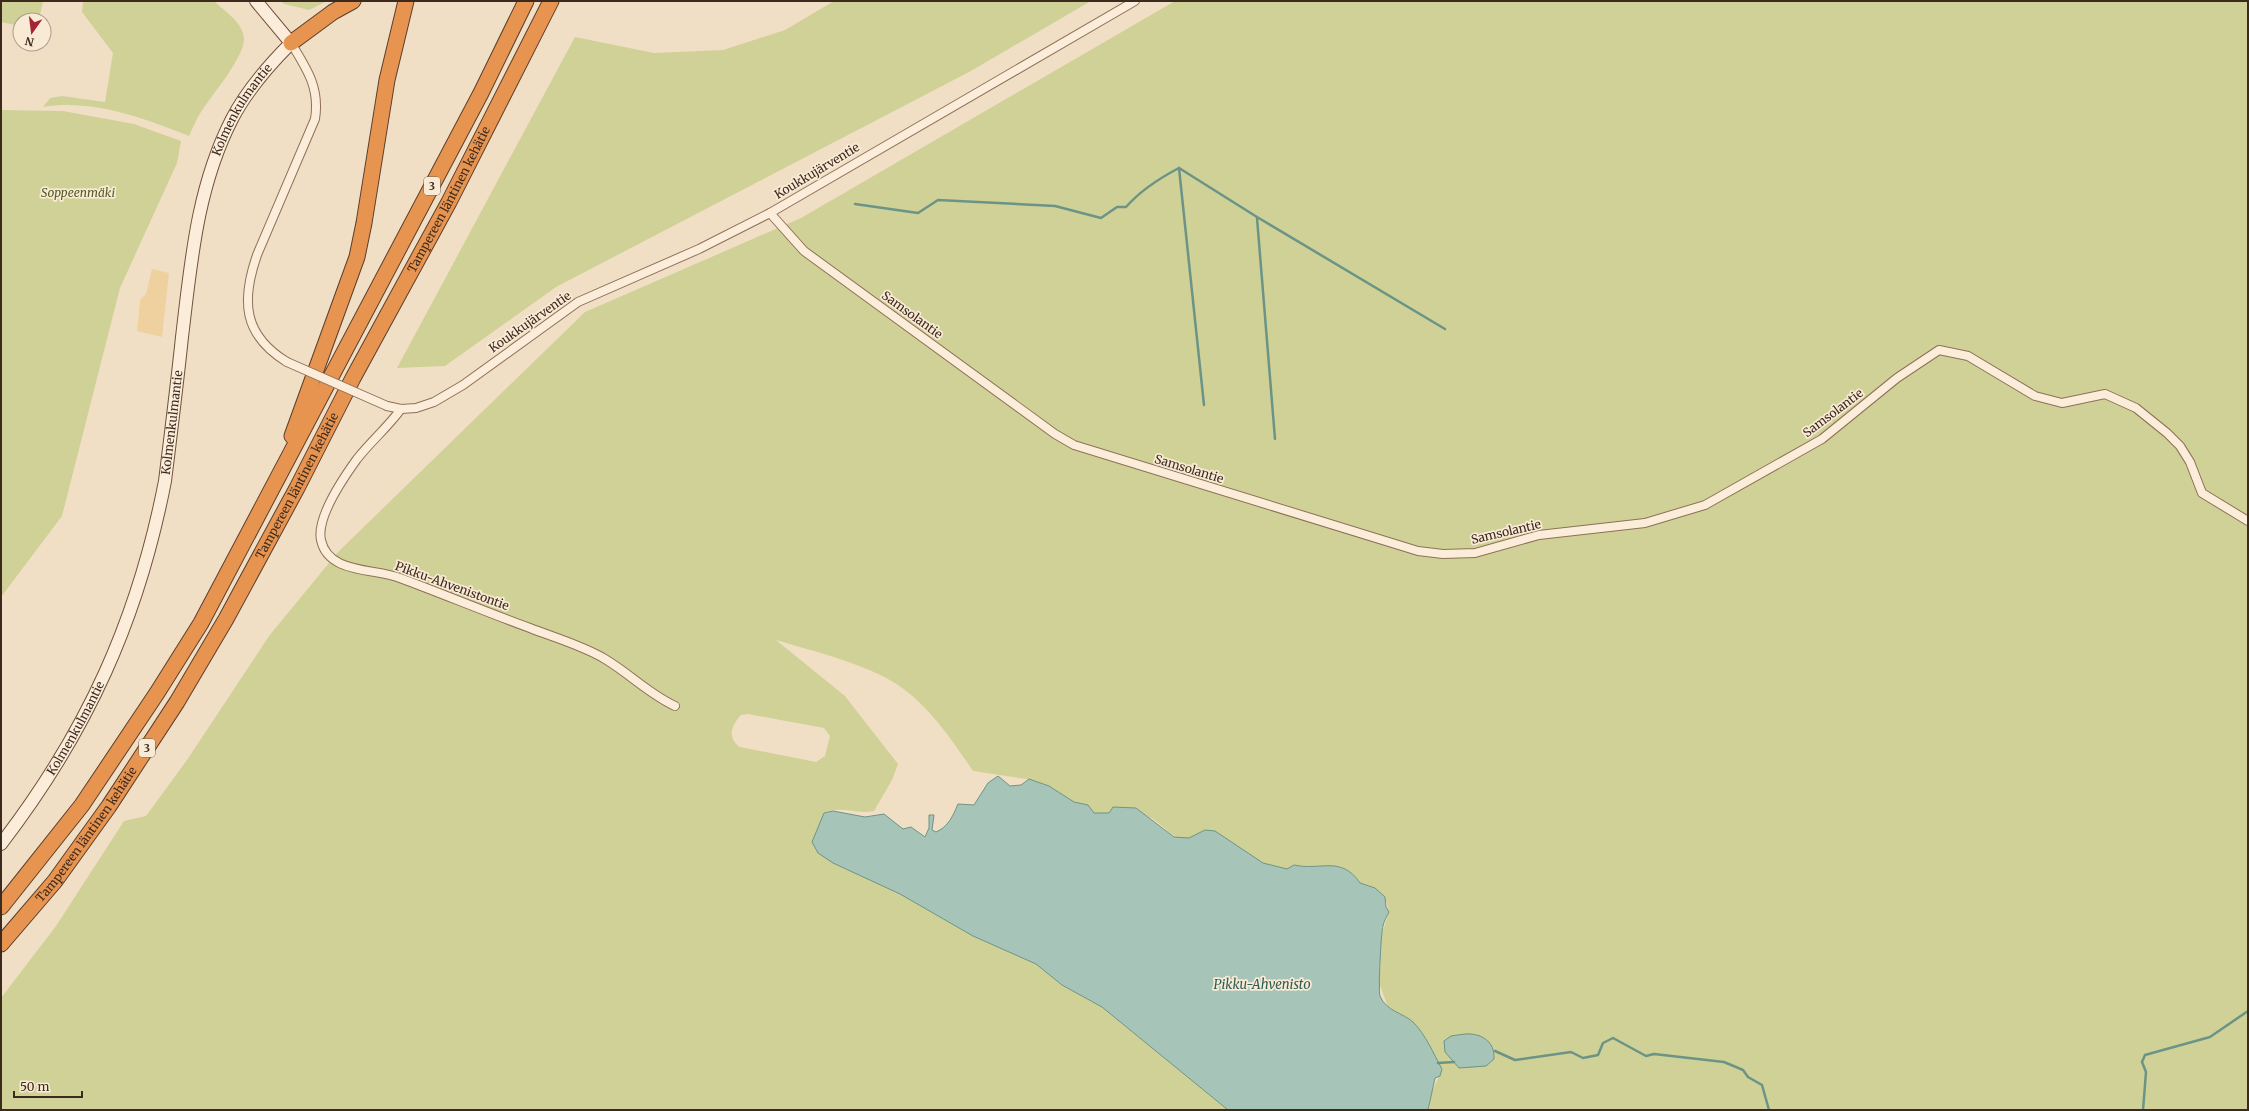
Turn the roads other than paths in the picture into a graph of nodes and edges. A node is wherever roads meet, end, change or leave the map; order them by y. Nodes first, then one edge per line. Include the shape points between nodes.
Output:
1 (256, 1) edge
2 (353, 1) edge
3 (406, 1) edge
4 (526, 1) edge
5 (1134, 1) edge
6 (550, 2) edge
7 (291, 43) junction
8 (770, 213) junction
9 (401, 409) junction
10 (269, 495) junction
11 (2248, 521) edge
12 (675, 706) dead end
13 (1, 844) edge
14 (1, 906) edge
15 (1, 944) edge

1 - 7 street
2 - 7 highway via 332,12
3 - 10 highway via 387,80 357,257
4 - 10 highway, Tampereen läntinen kehätie / 3 via 481,93
5 - 8 street, Koukkujärventie
6 - 15 highway, Tampereen läntinen kehätie / 3 via 449,202 226,619 177,702 109,806 55,881
7 - 9 street, Koukkujärventie, bridge via 313,84 317,104 315,119 251,272 247,296 250,317 259,340 271,352 287,362 387,406
7 - 13 street, Kolmenkulmantie via 249,90 232,119 208,179 192,248 177,390 159,509 148,557 121,639 68,746 34,802
8 - 9 street, Koukkujärventie via 699,249 578,302 463,385 434,402 416,408
8 - 11 street, Samsolantie via 804,251 1074,445 1418,551 1443,554 1475,553 1539,535 1645,523 1705,505 1822,439 1897,378 1939,350 1968,356 2035,396 2062,403 2105,394 2136,408 2167,432 2180,446 2190,462 2202,494
9 - 12 street, Pikku-Ahvenistontie via 358,458 336,491 321,525 321,539 326,554 336,562 394,576 441,593 605,659 659,698
10 - 14 highway, Tampereen läntinen kehätie / 3 via 201,623 157,693 82,805

